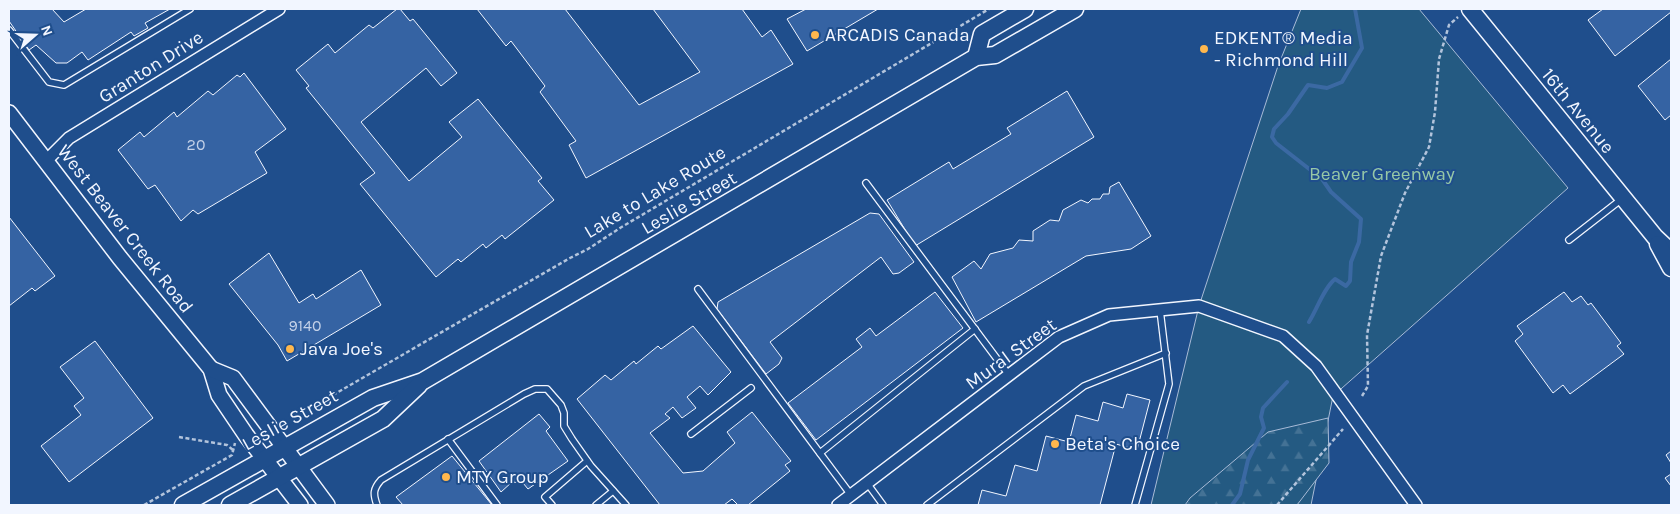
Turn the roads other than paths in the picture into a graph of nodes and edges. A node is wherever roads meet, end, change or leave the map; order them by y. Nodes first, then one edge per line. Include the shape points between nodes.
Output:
1 (190, 9) edge
2 (279, 9) edge
3 (1025, 9) edge
4 (1075, 9) edge
5 (1466, 12) edge
6 (263, 13) edge
7 (9, 30) edge
8 (976, 57) junction
9 (9, 113) edge
10 (46, 161) junction
11 (866, 183) dead end
12 (1623, 198) junction
13 (1655, 238) junction
14 (1569, 240) dead end
15 (1671, 252) edge
16 (1671, 268) edge
17 (698, 290) dead end
18 (1160, 310) junction
19 (975, 329) junction
20 (1166, 353) junction
21 (211, 369) junction
22 (1009, 375) junction
23 (423, 382) junction
24 (751, 388) dead end
25 (691, 434) dead end
26 (448, 439) junction
27 (284, 447) junction
28 (820, 453) junction
29 (263, 458) junction
30 (587, 461) junction
31 (298, 467) junction
32 (278, 478) junction
33 (867, 483) junction
34 (613, 491) junction
35 (851, 495) junction
36 (183, 505) edge
37 (230, 505) edge
38 (300, 505) edge
39 (327, 505) edge
40 (377, 505) edge
41 (497, 505) edge
42 (552, 505) edge
43 (596, 505) edge
44 (626, 505) edge
45 (839, 505) edge
46 (883, 505) edge
47 (927, 505) edge
48 (1135, 505) edge
49 (1416, 505) edge

1 - 7 lane via 64,85 49,82
2 - 6 street, Granton Drive
3 - 8 main road via 982,34
4 - 8 main road, Leslie Street via 995,55
5 - 12 main road, 16th Avenue
6 - 10 street, Granton Drive via 69,138
8 - 23 main road, Leslie Street
9 - 10 street, West Beaver Creek Road
10 - 21 street, West Beaver Creek Road
11 - 19 lane
12 - 13 main road, 16th Avenue
12 - 14 lane
13 - 15 main road, 16th Avenue
13 - 16 main road, 16th Avenue
17 - 28 lane
18 - 20 lane
18 - 22 street, Mural Street via 1109,315 1059,337
18 - 49 street, Mural Street via 1199,306 1283,336 1316,366
19 - 22 lane
19 - 28 lane
20 - 47 lane via 1084,386
20 - 48 lane via 1169,384
21 - 27 street, West Beaver Creek Road via 233,378
21 - 29 street, West Beaver Creek Road via 219,395
22 - 33 street, Mural Street
23 - 27 main road, Leslie Street via 373,398
23 - 31 main road, Leslie Street via 382,419
24 - 25 lane
26 - 30 lane via 524,394 547,388 561,405 564,426
26 - 40 lane via 381,480 373,493
26 - 41 lane
27 - 29 main road, Leslie Street
27 - 31 street, West Beaver Creek Road
28 - 35 lane
29 - 32 street, West Beaver Creek Road
29 - 36 main road, Leslie Street
30 - 34 lane
30 - 42 lane via 545,497
31 - 32 main road, Leslie Street
31 - 39 street, West Beaver Creek Road
32 - 37 main road, Leslie Street
32 - 38 street, West Beaver Creek Road
33 - 35 street, Mural Street
33 - 46 lane
34 - 43 lane
34 - 44 lane
35 - 45 street, Mural Street

